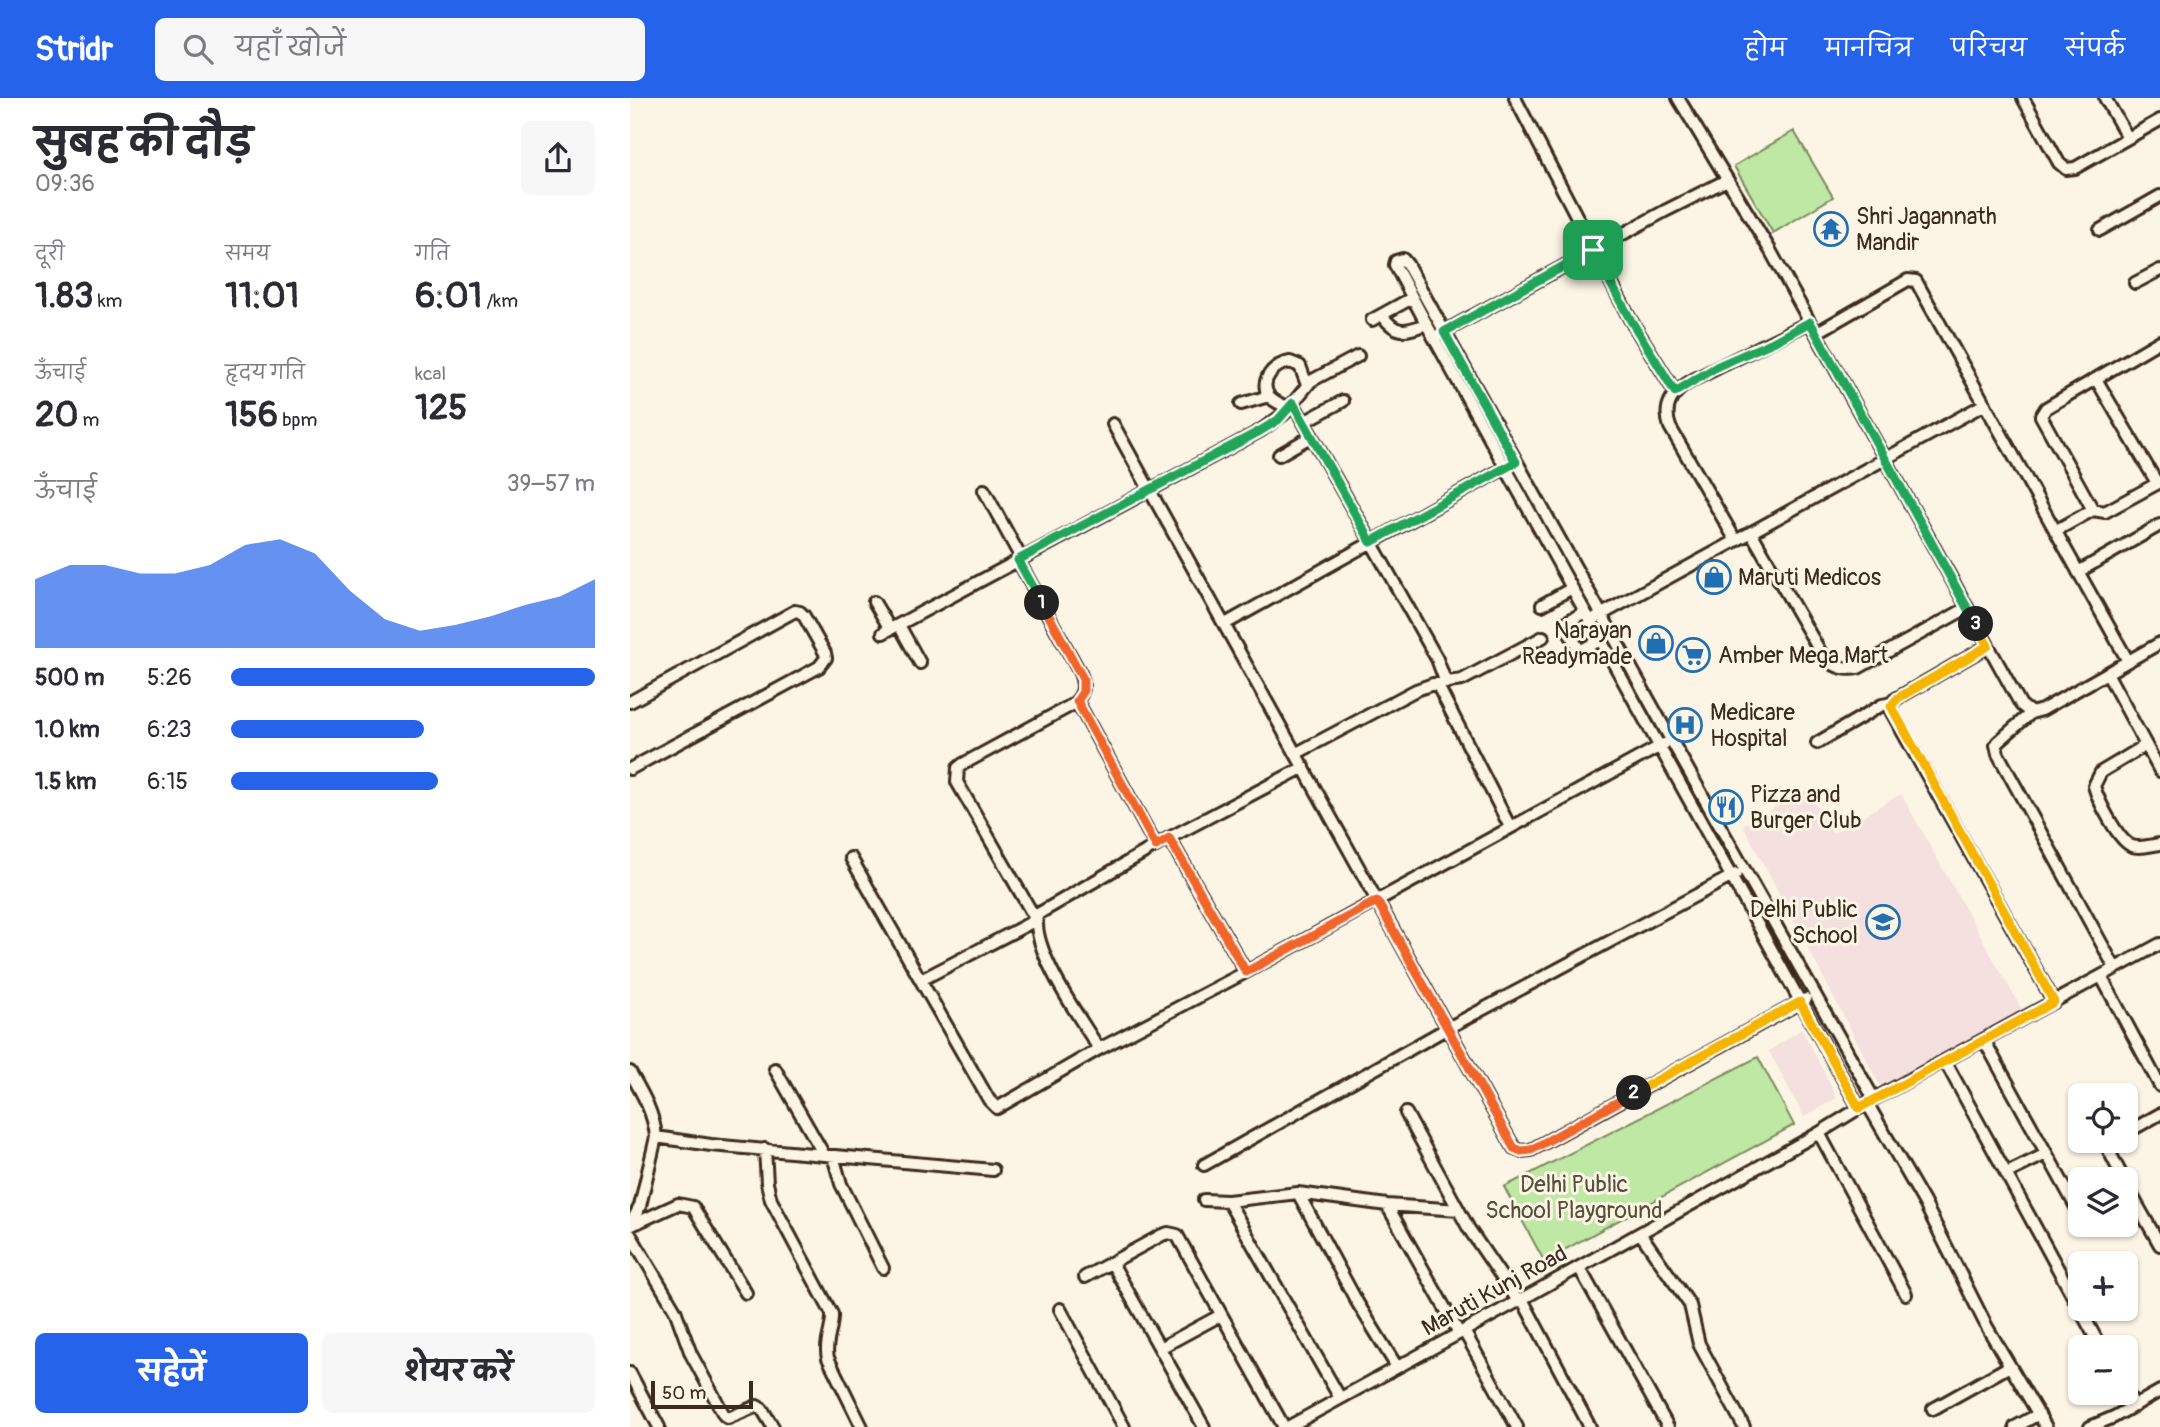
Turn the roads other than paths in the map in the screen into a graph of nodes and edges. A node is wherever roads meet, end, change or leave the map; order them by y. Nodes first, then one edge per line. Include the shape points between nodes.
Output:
1 (1515, 98) edge
2 (1678, 98) edge
3 (2023, 98) edge
4 (2105, 98) edge
5 (2160, 120) edge
6 (2127, 138) junction
7 (1727, 180) junction
8 (2160, 196) edge
9 (2100, 230) dead end
10 (1593, 250) junction
11 (2160, 270) edge
12 (2135, 283) dead end
13 (1412, 298) junction
14 (1810, 322) junction
15 (1426, 324) junction
16 (1816, 333) junction
17 (1439, 335) junction
18 (2160, 341) edge
19 (1358, 356) dead end
20 (2096, 379) junction
21 (1307, 385) junction
22 (1675, 392) junction
23 (1269, 396) junction
24 (1343, 401) dead end
25 (1241, 404) dead end
26 (1985, 404) junction
27 (1292, 405) junction
28 (1304, 422) junction
29 (1113, 424) dead end
30 (1312, 436) junction
31 (1279, 455) dead end
32 (1886, 459) junction
33 (1511, 464) junction
34 (2158, 482) edge
35 (1149, 489) junction
36 (984, 490) dead end
37 (2093, 510) junction
38 (2160, 525) edge
39 (2056, 531) junction
40 (1751, 532) junction
41 (1737, 541) junction
42 (1371, 542) junction
43 (1019, 559) junction
44 (2078, 572) junction
45 (1572, 588) junction
46 (874, 602) dead end
47 (1542, 605) dead end
48 (1967, 608) junction
49 (1601, 614) junction
50 (1587, 616) junction
51 (1225, 624) junction
52 (891, 629) junction
53 (1543, 637) dead end
54 (1600, 640) junction
55 (2160, 643) edge
56 (1988, 646) junction
57 (2128, 662) junction
58 (920, 663) dead end
59 (2107, 673) junction
60 (1441, 683) junction
61 (1077, 701) junction
62 (630, 702) edge
63 (1892, 703) junction
64 (2031, 713) junction
65 (1671, 740) junction
66 (1817, 743) dead end
67 (2146, 745) junction
68 (1659, 746) junction
69 (1297, 754) junction
70 (1304, 767) junction
71 (630, 769) edge
72 (2160, 771) edge
73 (1510, 828) junction
74 (1169, 838) junction
75 (2160, 844) edge
76 (1156, 846) junction
77 (851, 858) dead end
78 (1744, 870) junction
79 (1731, 877) junction
80 (1377, 901) junction
81 (1036, 920) junction
82 (2160, 944) edge
83 (2115, 968) junction
84 (1246, 972) junction
85 (2101, 976) junction
86 (921, 979) junction
87 (1814, 995) junction
88 (1800, 1002) junction
89 (2054, 1002) junction
90 (1446, 1029) junction
91 (1984, 1040) junction
92 (1099, 1049) junction
93 (1945, 1061) junction
94 (775, 1069) dead end
95 (630, 1072) edge
96 (2160, 1086) edge
97 (1867, 1103) junction
98 (1406, 1113) dead end
99 (2160, 1114) edge
100 (2138, 1126) edge
101 (1819, 1133) junction
102 (656, 1137) junction
103 (765, 1149) junction
104 (2046, 1154) junction
105 (829, 1155) junction
106 (1204, 1165) dead end
107 (993, 1170) dead end
108 (2007, 1174) junction
109 (1298, 1193) junction
110 (2068, 1193) edge
111 (1205, 1200) dead end
112 (1228, 1201) junction
113 (1387, 1205) junction
114 (2138, 1206) edge
115 (1459, 1210) junction
116 (630, 1226) edge
117 (1640, 1233) junction
118 (630, 1234) edge
119 (2160, 1245) edge
120 (1112, 1263) junction
121 (1579, 1267) junction
122 (883, 1268) dead end
123 (1085, 1277) dead end
124 (746, 1293) dead end
125 (1906, 1294) dead end
126 (1520, 1300) junction
127 (1060, 1309) dead end
128 (1221, 1315) junction
129 (1461, 1332) junction
130 (2094, 1335) edge
131 (1160, 1348) junction
132 (2010, 1366) junction
133 (1397, 1367) junction
134 (630, 1373) edge
135 (2160, 1391) edge
136 (1340, 1398) junction
137 (2135, 1406) joint
138 (1933, 1409) dead end
139 (2039, 1415) junction
140 (729, 1422) edge
141 (2104, 1425) edge
142 (659, 1427) edge
143 (773, 1427) edge
144 (862, 1427) edge
145 (1125, 1427) edge
146 (1204, 1427) edge
147 (1286, 1427) edge
148 (1517, 1427) edge
149 (1590, 1427) edge
150 (1668, 1427) edge
151 (1744, 1427) edge
152 (2015, 1427) edge
153 (2046, 1427) edge
154 (2090, 1427) edge

1 - 10 street
2 - 7 street
3 - 6 street via 2066,169
4 - 6 street
5 - 6 street
7 - 10 street
7 - 14 street
8 - 9 street
10 - 17 street
10 - 22 street
11 - 12 street
13 - 15 street
13 - 15 street via 1377,318 1402,330
13 - 17 street via 1395,265 1401,259
14 - 16 street
14 - 22 street
15 - 17 street
16 - 26 street via 1914,279
16 - 32 street
17 - 33 street
18 - 20 street
19 - 21 street
20 - 34 street
20 - 37 street via 2046,408 2042,416
21 - 23 street via 1300,366 1282,363 1265,380
21 - 27 street
22 - 41 street via 1667,406 1670,427
23 - 25 street
23 - 27 street
24 - 28 street
26 - 32 street
26 - 39 street
27 - 28 street
27 - 35 street via 1260,431
28 - 30 street
29 - 35 street
30 - 31 street
30 - 42 street
32 - 40 street
32 - 48 street
33 - 42 street
33 - 45 street
33 - 49 street
34 - 37 street via 2105,512
35 - 43 street
35 - 51 street
36 - 43 street
37 - 39 street
38 - 44 street
39 - 44 street
40 - 41 street
40 - 48 street via 1821,653 1837,667 1858,668
41 - 49 street
42 - 51 street
42 - 60 street via 1437,659
43 - 52 street
43 - 61 street via 1083,679
44 - 57 street
45 - 47 street
45 - 50 street
46 - 52 street
48 - 56 street
49 - 50 street
49 - 65 street
50 - 54 street
50 - 54 street via 1568,621 1567,629 1580,651
51 - 69 street
52 - 58 street
53 - 60 street via 1468,677
54 - 68 street
55 - 57 street
56 - 63 street
56 - 64 street via 2021,705
57 - 59 street
59 - 64 street
59 - 67 street
60 - 69 street via 1402,696
60 - 73 street
61 - 76 street
61 - 81 street via 969,760 957,773 961,791
62 - 71 street via 794,611 804,616 825,653 819,667
63 - 66 street
63 - 89 street via 1895,717
64 - 83 street via 1998,742 1997,754
65 - 68 street
65 - 78 street
67 - 72 street
67 - 75 street via 2101,772 2094,786 2126,843 2135,847
68 - 73 street
68 - 79 street
69 - 70 street
70 - 74 street
70 - 80 street
73 - 80 street
74 - 76 street
74 - 84 street
76 - 81 street via 1043,909
77 - 86 street
78 - 79 street
78 - 87 street
79 - 88 street
79 - 90 street
80 - 84 street
80 - 90 street
81 - 86 street
81 - 92 street via 1050,967
82 - 83 street, Maruti Kunj Road
83 - 85 street, Maruti Kunj Road
84 - 92 street
85 - 89 street, Maruti Kunj Road
85 - 96 street
86 - 92 street via 994,1107
87 - 88 street
87 - 97 street
88 - 90 street via 1526,1151 1510,1144
88 - 97 street
89 - 91 street, Maruti Kunj Road
90 - 106 street
91 - 93 street, Maruti Kunj Road
91 - 104 street
93 - 97 street, Maruti Kunj Road
93 - 108 street
94 - 105 street
95 - 102 street via 653,1118
97 - 101 street, Maruti Kunj Road
97 - 132 street
98 - 115 street
99 - 100 street
101 - 117 street, Maruti Kunj Road
101 - 125 street
102 - 103 street
102 - 116 street via 640,1206
103 - 105 street
103 - 144 street via 771,1200 832,1314 828,1359
104 - 108 street
104 - 110 street
105 - 107 street
105 - 122 street
108 - 130 street
109 - 112 street
109 - 113 street
109 - 133 street
111 - 112 street
112 - 136 street
113 - 115 street
113 - 129 street
114 - 119 street
115 - 126 street
116 - 124 street via 678,1203 693,1207
117 - 121 street, Maruti Kunj Road
117 - 151 street via 1690,1305 1699,1344
118 - 140 street via 660,1282 702,1376
120 - 123 street
120 - 128 street via 1161,1235 1173,1233
120 - 131 street
121 - 126 street, Maruti Kunj Road
121 - 150 street
126 - 129 street, Maruti Kunj Road
126 - 149 street
127 - 145 street
128 - 131 street
128 - 147 street
129 - 133 street, Maruti Kunj Road
129 - 148 street
131 - 146 street
132 - 138 street
132 - 139 street
133 - 136 street, Maruti Kunj Road
134 - 142 street
135 - 137 street
136 - 147 street, Maruti Kunj Road
137 - 141 street
139 - 152 street
139 - 153 street
140 - 143 street via 757,1406
141 - 154 street

